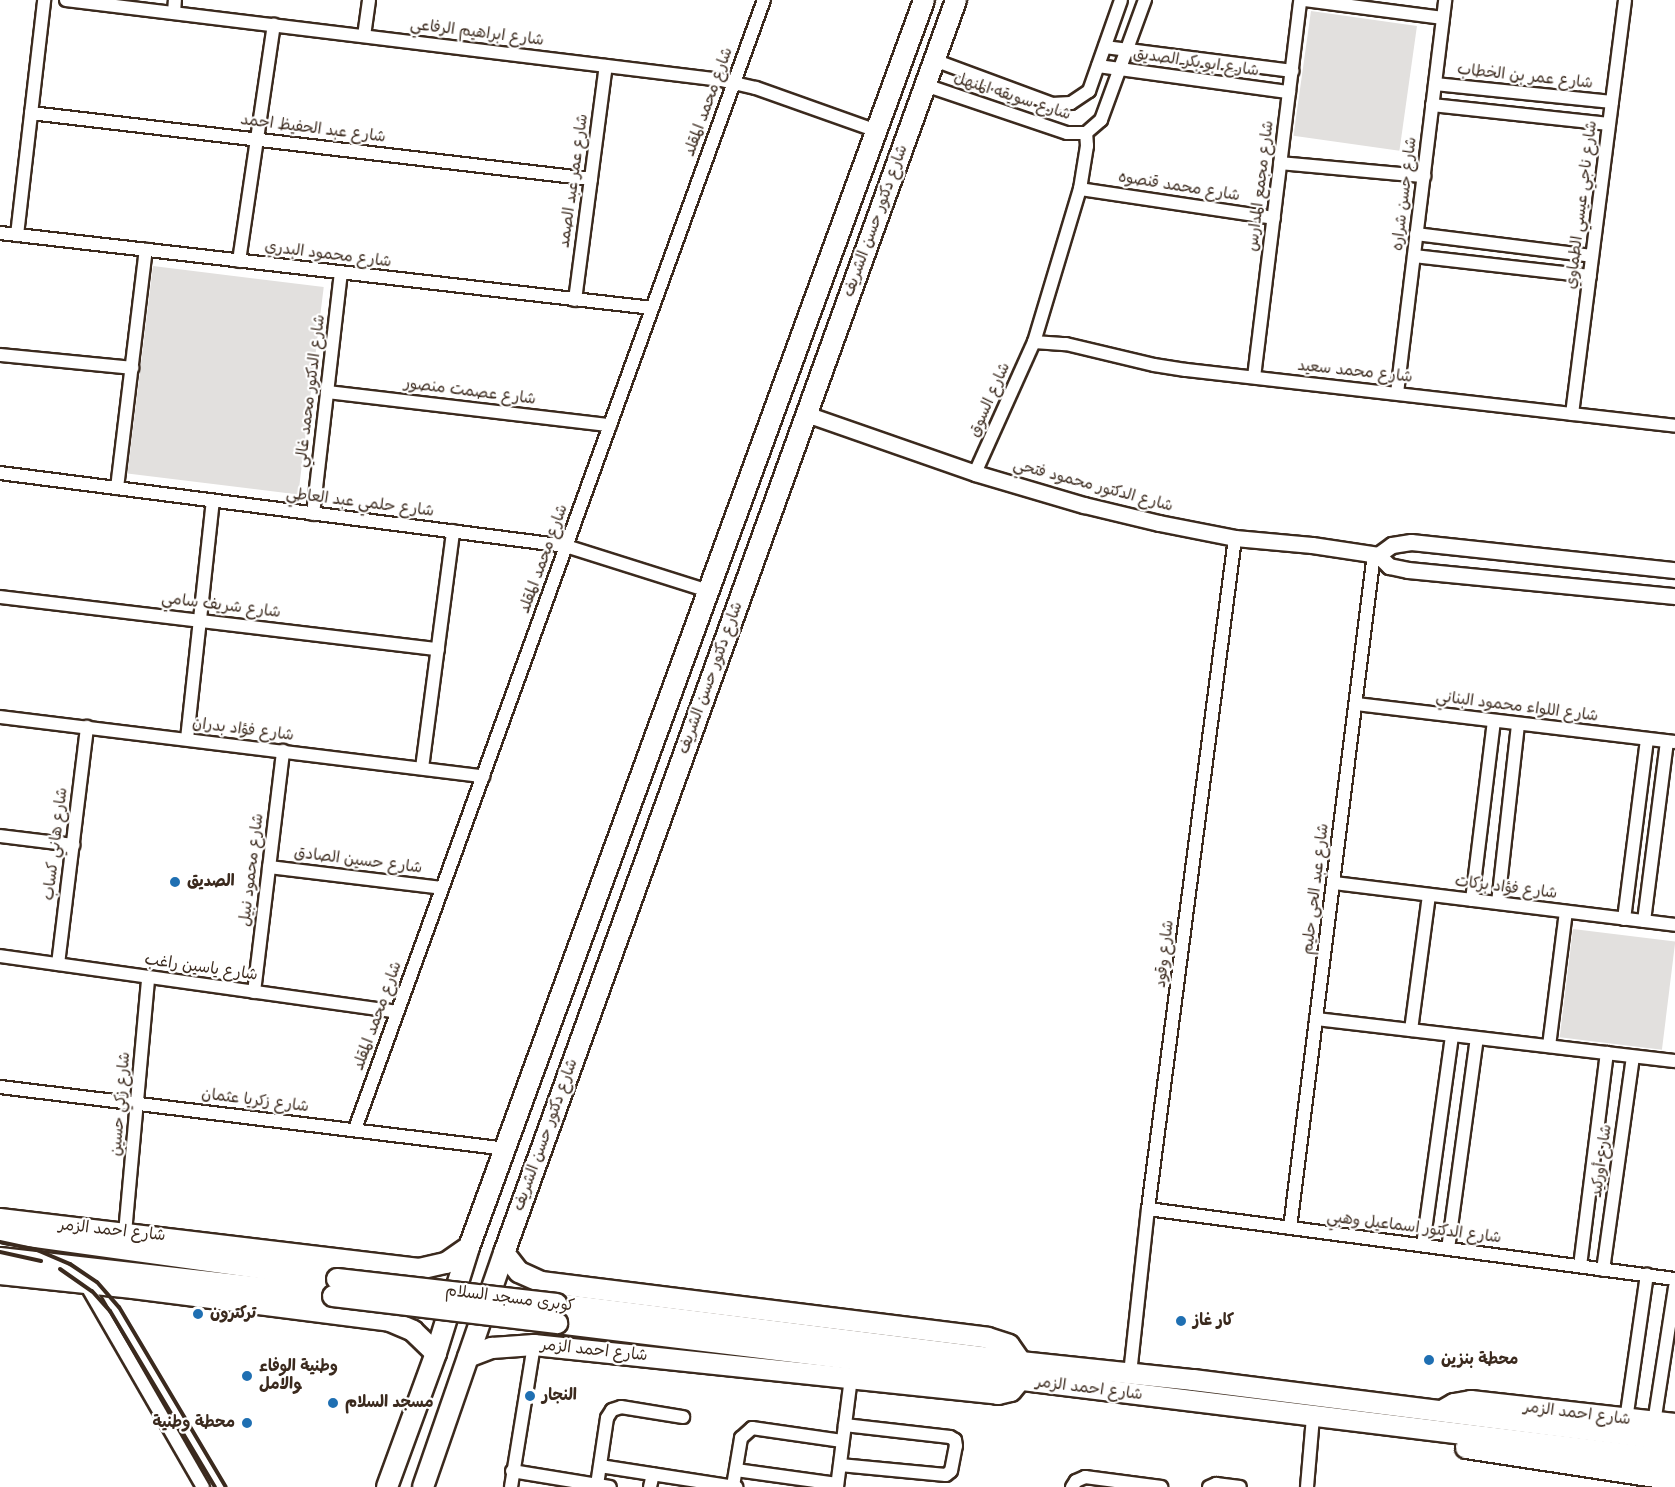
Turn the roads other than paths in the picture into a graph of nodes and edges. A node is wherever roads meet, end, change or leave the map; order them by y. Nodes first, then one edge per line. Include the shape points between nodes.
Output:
1 (44, 0) edge
2 (66, 0) edge
3 (176, 0) edge
4 (369, 0) edge
5 (764, 0) edge
6 (924, 0) edge
7 (956, 0) edge
8 (1121, 0) edge
9 (1145, 0) edge
10 (1300, 0) edge
11 (1305, 0) edge
12 (1445, 0) edge
13 (1625, 0) edge
14 (174, 13) junction
15 (1443, 18) junction
16 (274, 25) junction
17 (364, 36) junction
18 (1105, 47) junction
19 (1127, 49) junction
20 (934, 60) junction
21 (606, 66) junction
22 (1098, 66) junction
23 (1119, 69) junction
24 (1292, 71) junction
25 (734, 82) junction
26 (1435, 84) junction
27 (925, 85) junction
28 (1289, 92) junction
29 (1612, 102) junction
30 (1432, 105) junction
31 (31, 113) junction
32 (1609, 124) junction
33 (877, 131) junction
34 (1086, 133) junction
35 (256, 139) junction
36 (1280, 163) junction
37 (1424, 176) junction
38 (591, 179) junction
39 (1080, 189) junction
40 (1274, 218) junction
41 (0, 233) edge
42 (1416, 234) junction
43 (17, 235) junction
44 (146, 250) junction
45 (1414, 256) junction
46 (1592, 256) junction
47 (239, 261) junction
48 (341, 273) junction
49 (1590, 276) junction
50 (575, 300) junction
51 (652, 308) junction
52 (1034, 342) junction
53 (0, 355) edge
54 (132, 368) junction
55 (1254, 377) junction
56 (327, 392) junction
57 (1397, 393) junction
58 (806, 414) junction
59 (1572, 414) junction
60 (610, 425) junction
61 (1675, 426) edge
62 (975, 472) junction
63 (0, 473) edge
64 (117, 488) junction
65 (213, 501) junction
66 (739, 509) junction
67 (314, 513) junction
68 (769, 519) junction
69 (453, 531) junction
70 (1235, 538) junction
71 (566, 546) junction
72 (1376, 555) junction
73 (1675, 570) edge
74 (710, 591) junction
75 (1675, 596) edge
76 (0, 597) edge
77 (201, 621) junction
78 (438, 649) junction
79 (677, 679) junction
80 (707, 690) junction
81 (1356, 704) junction
82 (0, 717) edge
83 (1494, 721) junction
84 (1518, 724) junction
85 (87, 727) junction
86 (1647, 739) junction
87 (187, 740) junction
88 (1671, 742) edge
89 (283, 751) junction
90 (422, 768) junction
91 (483, 776) junction
92 (0, 836) edge
93 (73, 845) junction
94 (269, 867) junction
95 (1334, 883) junction
96 (442, 888) junction
97 (1429, 895) junction
98 (1472, 900) junction
99 (1498, 903) junction
100 (1566, 912) junction
101 (1624, 919) junction
102 (1644, 921) junction
103 (1675, 925) edge
104 (0, 956) edge
105 (58, 964) junction
106 (148, 978) junction
107 (254, 992) junction
108 (397, 1012) junction
109 (1316, 1019) junction
110 (1411, 1030) junction
111 (1452, 1035) junction
112 (1477, 1038) junction
113 (1549, 1046) junction
114 (1607, 1053) junction
115 (1633, 1056) junction
116 (1675, 1061) edge
117 (0, 1087) edge
118 (139, 1104) junction
119 (355, 1129) junction
120 (507, 1149) junction
121 (1149, 1209) junction
122 (0, 1219) edge
123 (1290, 1228) junction
124 (0, 1232) edge
125 (125, 1233) junction
126 (1423, 1245) junction
127 (469, 1247) junction
128 (1448, 1249) junction
129 (504, 1253) junction
130 (0, 1258) edge
131 (1580, 1266) junction
132 (409, 1268) junction
133 (1603, 1270) junction
134 (0, 1274) edge
135 (1647, 1275) junction
136 (1675, 1279) edge
137 (85, 1283) junction
138 (554, 1284) junction
139 (1675, 1287) edge
140 (335, 1288) junction
141 (390, 1321) junction
142 (534, 1345) junction
143 (436, 1353) junction
144 (468, 1357) junction
145 (1021, 1371) junction
146 (1130, 1374) junction
147 (851, 1378) junction
148 (1440, 1412) junction
149 (683, 1417) dead end
150 (1313, 1417) junction
151 (1340, 1420) junction
152 (1626, 1420) junction
153 (1654, 1423) junction
154 (1675, 1424) edge
155 (845, 1425) junction
156 (1675, 1440) edge
157 (842, 1441) junction
158 (1675, 1460) edge
159 (840, 1464) junction
160 (600, 1466) junction
161 (736, 1470) junction
162 (512, 1472) junction
163 (653, 1474) junction
164 (1675, 1480) edge
165 (939, 1481) edge
166 (603, 1486) edge
167 (837, 1486) edge
168 (203, 1487) edge
169 (387, 1487) edge
170 (423, 1487) edge
171 (510, 1487) edge
172 (651, 1487) edge
173 (735, 1487) edge
174 (1072, 1487) edge
175 (1161, 1487) edge
176 (1209, 1487) edge
177 (1240, 1487) edge
178 (1307, 1487) edge

1 - 31 street
2 - 14 street, شارع ابراهيم الرفاعي
3 - 14 street
4 - 17 street
5 - 25 street, شارع محمد المقلد
6 - 33 main road, شارع دكتور حسن الشريف
7 - 20 main road, شارع دكتور حسن الشريف
8 - 18 street, شارع سويقه المنهل
9 - 19 street, شارع سويقه المنهل
10 - 24 street, شارع مجمع المدارس
11 - 15 street
12 - 15 street, شارع حسن شراره
13 - 29 street, شارع ناجي عيسي الطماوي
14 - 16 street, شارع ابراهيم الرفاعي
15 - 26 street, شارع حسن شراره
16 - 17 street, شارع ابراهيم الرفاعي
16 - 35 street
17 - 21 street, شارع ابراهيم الرفاعي
18 - 19 street, شارع ابو بكر الصديق
18 - 22 street, شارع سويقه المنهل
19 - 23 street, شارع سويقه المنهل
19 - 24 street, شارع ابو بكر الصديق
20 - 22 street, شارع سويقه المنهل via 1059,105 1077,101 1089,91
20 - 27 main road, شارع دكتور حسن الشريف
21 - 25 street, شارع ابراهيم الرفاعي
21 - 38 street, شارع عمر عبد الصمد
22 - 23 street, شارع ابو بكر الصديق
23 - 28 street, شارع ابو بكر الصديق
23 - 34 street, شارع سويقه المنهل via 1101,120
24 - 28 street, شارع مجمع المدارس
25 - 33 street, شارع ابراهيم الرفاعي
25 - 51 street, شارع محمد المقلد
26 - 29 street, شارع عمر بن الخطاب
26 - 30 street, شارع حسن شراره
27 - 34 street, شارع سويقه المنهل via 1067,133
27 - 58 main road, شارع دكتور حسن الشريف
28 - 36 street, شارع مجمع المدارس
29 - 32 street, شارع ناجي عيسي الطماوي
30 - 32 street
30 - 37 street, شارع حسن شراره
31 - 35 street, شارع عبد الحفيظ احمد
31 - 43 street
32 - 46 street, شارع ناجي عيسي الطماوي
33 - 66 main road, شارع دكتور حسن الشريف
34 - 39 street, شارع السوق via 1088,146
35 - 38 street, شارع عبد الحفيظ احمد
35 - 47 street
36 - 37 street
36 - 40 street, شارع مجمع المدارس
37 - 42 street, شارع حسن شراره
38 - 50 street, شارع عمر عبد الصمد
39 - 40 street, شارع محمد قنصوه
39 - 52 street, شارع السوق
40 - 55 street, شارع مجمع المدارس
41 - 43 street, شارع محمود البدري
42 - 45 street, شارع حسن شراره
42 - 46 street
43 - 44 street, شارع محمود البدري
44 - 47 street, شارع محمود البدري
44 - 54 street
45 - 49 street
45 - 57 street, شارع حسن شراره
46 - 49 street, شارع ناجي عيسي الطماوي
47 - 48 street, شارع محمود البدري
48 - 50 street, شارع محمود البدري
48 - 56 street, شارع الدكتور محمد غالي
49 - 59 street, شارع ناجي عيسي الطماوي
50 - 51 street, شارع محمود البدري
51 - 60 street, شارع محمد المقلد
52 - 55 street, شارع محمد سعيد via 1066,344 1154,365
52 - 62 street, شارع السوق
53 - 54 street
54 - 64 street
55 - 57 street, شارع محمد سعيد
56 - 60 street, شارع عصمت منصور
56 - 67 street, شارع الدكتور محمد غالي
57 - 59 street, شارع محمد سعيد
58 - 62 street, شارع الدكتور محمود فتحي
58 - 68 main road, شارع دكتور حسن الشريف
59 - 61 street, شارع محمد سعيد
60 - 71 street, شارع محمد المقلد
62 - 70 street, شارع الدكتور محمود فتحي via 1121,514
63 - 64 street, شارع حلمي عبد العاطي
64 - 65 street, شارع حلمي عبد العاطي
65 - 67 street, شارع حلمي عبد العاطي
65 - 77 street
66 - 68 main road
66 - 74 main road, شارع دكتور حسن الشريف
67 - 69 street, شارع حلمي عبد العاطي
68 - 80 main road, شارع دكتور حسن الشريف
69 - 71 street, شارع حلمي عبد العاطي
69 - 78 street
70 - 72 street, شارع الدكتور محمود فتحي
70 - 121 street, شارع وقود
71 - 74 street, شارع حلمي عبد العاطي
71 - 91 street, شارع محمد المقلد
72 - 73 street via 1392,545 1411,542
72 - 75 street, شارع الدكتور محمود فتحي via 1389,566 1408,570
72 - 81 street, شارع عبد الحى حليم
74 - 79 main road, شارع دكتور حسن الشريف
76 - 77 street, شارع شريف سامي
77 - 78 street, شارع شريف سامي
77 - 87 street
78 - 90 street
79 - 80 main road
79 - 120 main road, شارع دكتور حسن الشريف
80 - 129 main road, شارع دكتور حسن الشريف
81 - 83 street, شارع اللواء محمود البناني
81 - 95 street, شارع عبد الحى حليم
82 - 85 street, شارع فؤاد بدران
83 - 84 street, شارع اللواء محمود البناني
83 - 98 street
84 - 86 street, شارع اللواء محمود البناني
84 - 99 street
85 - 87 street, شارع فؤاد بدران
85 - 93 street, شارع هاني كساب
86 - 88 street, شارع اللواء محمود البناني
86 - 101 street
87 - 89 street, شارع فؤاد بدران
88 - 102 street
89 - 90 street, شارع فؤاد بدران
89 - 94 street, شارع محمود نبيل
90 - 91 street, شارع فؤاد بدران
91 - 96 street, شارع محمد المقلد
92 - 93 street
93 - 105 street, شارع هاني كساب
94 - 96 street, شارع حسين الصادق
94 - 107 street, شارع محمود نبيل
95 - 97 street, شارع فؤاد بركات
95 - 109 street, شارع عبد الحى حليم
96 - 108 street, شارع محمد المقلد
97 - 98 street, شارع فؤاد بركات
97 - 110 street
98 - 99 street, شارع فؤاد بركات
99 - 100 street, شارع فؤاد بركات
100 - 101 street, شارع فؤاد بركات
100 - 113 street
101 - 102 street, شارع فؤاد بركات
102 - 103 street, شارع فؤاد بركات
104 - 105 street, شارع ياسين راغب
105 - 106 street, شارع ياسين راغب
106 - 107 street, شارع ياسين راغب
106 - 118 street, شارع زكي حسين
107 - 108 street, شارع ياسين راغب
108 - 119 street, شارع محمد المقلد
109 - 110 street
109 - 123 street, شارع عبد الحى حليم
110 - 111 street
111 - 112 street
111 - 126 street
112 - 113 street
112 - 128 street
113 - 114 street
114 - 115 street
114 - 131 street, شارع أوركيد
115 - 116 street
115 - 133 street, شارع أوركيد
117 - 118 street, شارع زكريا عثمان
118 - 119 street, شارع زكريا عثمان
118 - 125 street, شارع زكي حسين
119 - 120 street, شارع زكريا عثمان
120 - 127 main road, شارع دكتور حسن الشريف
121 - 123 street, شارع الدكتور اسماعيل وهبي
121 - 146 street, شارع وقود
122 - 125 main road, شارع احمد الزمر
123 - 126 street, شارع الدكتور اسماعيل وهبي
124 - 140 main road, كوبرى مسجد السلام
125 - 132 main road, شارع احمد الزمر
126 - 128 street, شارع الدكتور اسماعيل وهبي
127 - 132 main road, شارع احمد الزمر via 446,1263
127 - 143 main road, شارع دكتور حسن الشريف
128 - 131 street, شارع الدكتور اسماعيل وهبي
129 - 138 main road, شارع احمد الزمر via 525,1277
129 - 144 main road, شارع دكتور حسن الشريف
130 - 140 main road, كوبرى مسجد السلام
131 - 133 street, شارع الدكتور اسماعيل وهبي
132 - 141 main road via 417,1286 416,1300 408,1311
133 - 135 street, شارع الدكتور اسماعيل وهبي
134 - 137 main road
135 - 136 street, شارع الدكتور اسماعيل وهبي
135 - 152 street
137 - 141 main road
137 - 168 street
138 - 142 main road via 531,1306 528,1322
138 - 145 main road, شارع احمد الزمر via 988,1338 1009,1345
139 - 153 street
140 - 145 main road, كوبرى مسجد السلام, bridge
141 - 143 main road via 413,1331
142 - 144 main road, شارع احمد الزمر via 492,1348
142 - 147 main road, شارع احمد الزمر
142 - 162 street
143 - 169 main road, شارع دكتور حسن الشريف
144 - 170 main road, شارع دكتور حسن الشريف
145 - 146 main road, شارع احمد الزمر
145 - 147 main road, شارع احمد الزمر via 1011,1391 998,1394
145 - 150 main road, شارع احمد الزمر
146 - 148 main road, شارع احمد الزمر
147 - 155 street
148 - 152 main road, شارع احمد الزمر via 1471,1401
148 - 156 main road
149 - 160 street via 621,1407 612,1410 607,1418
150 - 151 main road, شارع احمد الزمر
150 - 178 street
151 - 158 main road
151 - 164 main road, شارع احمد الزمر via 1353,1431
152 - 153 main road, شارع احمد الزمر
153 - 154 main road, شارع احمد الزمر
155 - 157 street
155 - 165 street via 952,1438 956,1443 951,1471
157 - 159 street
157 - 161 street via 752,1428 741,1438
159 - 165 street
159 - 167 street
160 - 163 street
160 - 166 street
161 - 167 street
161 - 173 street
162 - 166 street
162 - 171 street
163 - 172 street
163 - 173 street
174 - 175 street via 1085,1477
176 - 177 street

